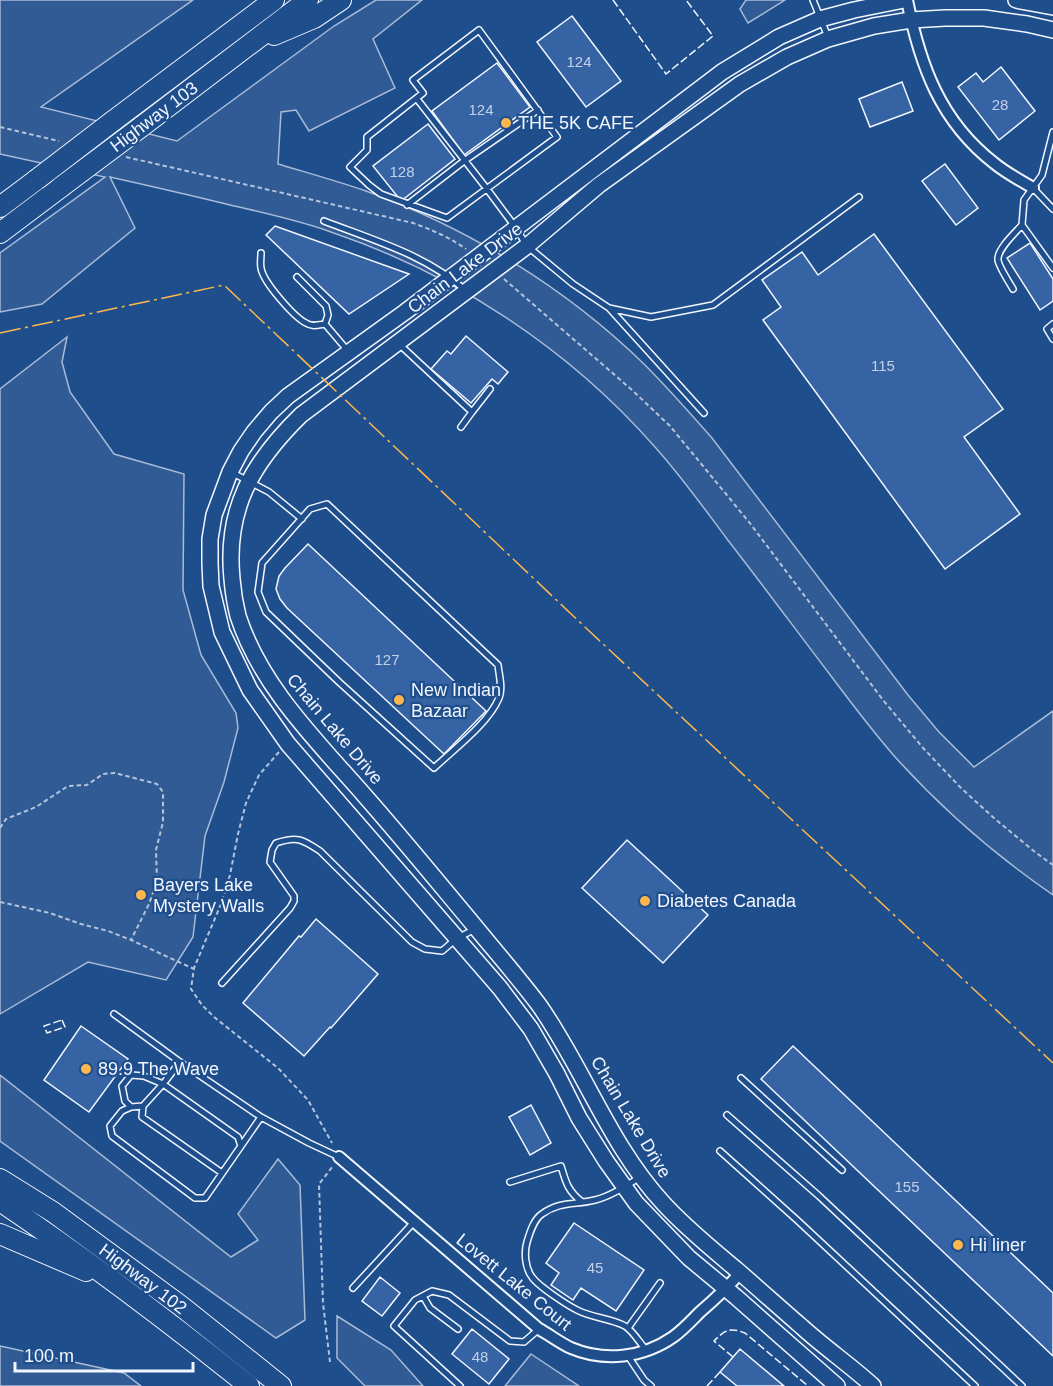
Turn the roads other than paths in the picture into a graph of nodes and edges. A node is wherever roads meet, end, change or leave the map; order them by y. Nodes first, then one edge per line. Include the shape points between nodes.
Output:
1 (274, 0) edge
2 (308, 0) edge
3 (341, 0) edge
4 (813, 0) edge
5 (905, 0) edge
6 (1016, 0) edge
7 (1053, 6) edge
8 (820, 20) junction
9 (911, 20) junction
10 (1053, 30) edge
11 (828, 39) junction
12 (246, 47) junction
13 (417, 99) junction
14 (538, 110) junction
15 (1053, 132) edge
16 (464, 161) junction
17 (1033, 188) junction
18 (487, 189) junction
19 (859, 196) dead end
20 (407, 205) junction
21 (0, 207) edge
22 (1053, 209) edge
23 (324, 221) dead end
24 (1022, 225) junction
25 (516, 228) junction
26 (0, 233) edge
27 (527, 246) junction
28 (261, 253) dead end
29 (1053, 267) edge
30 (297, 277) dead end
31 (450, 277) junction
32 (1013, 289) dead end
33 (466, 291) junction
34 (609, 308) junction
35 (405, 312) junction
36 (325, 324) junction
37 (1053, 324) edge
38 (419, 327) junction
39 (1053, 339) edge
40 (398, 343) junction
41 (350, 352) junction
42 (490, 389) dead end
43 (472, 412) junction
44 (704, 413) dead end
45 (461, 427) dead end
46 (230, 471) junction
47 (249, 481) junction
48 (302, 519) junction
49 (477, 928) junction
50 (456, 939) junction
51 (222, 984) dead end
52 (114, 1014) dead end
53 (180, 1062) junction
54 (741, 1078) dead end
55 (163, 1084) junction
56 (143, 1106) junction
57 (131, 1107) junction
58 (728, 1115) dead end
59 (261, 1117) junction
60 (241, 1146) junction
61 (720, 1151) dead end
62 (339, 1157) joint
63 (842, 1170) dead end
64 (222, 1173) junction
65 (641, 1176) junction
66 (0, 1179) edge
67 (510, 1182) dead end
68 (624, 1187) junction
69 (0, 1201) edge
70 (582, 1202) junction
71 (415, 1221) junction
72 (0, 1234) edge
73 (740, 1273) junction
74 (660, 1283) dead end
75 (116, 1284) junction
76 (353, 1288) dead end
77 (726, 1289) junction
78 (423, 1296) junction
79 (628, 1328) junction
80 (458, 1329) dead end
81 (539, 1329) junction
82 (646, 1351) junction
83 (628, 1356) junction
84 (249, 1386) edge
85 (281, 1386) edge
86 (460, 1386) edge
87 (651, 1386) edge
88 (837, 1386) edge
89 (873, 1386) edge
90 (975, 1386) edge
91 (1022, 1386) edge

1 - 21 highway, Highway 103, bridge
2 - 12 highway, Highway 103
3 - 12 highway via 314,18
4 - 8 lane
5 - 8 street, Chain Lake Drive
5 - 9 street
6 - 7 street
8 - 11 lane
8 - 25 street, Chain Lake Drive via 779,37 722,72
9 - 10 street, Chain Lake Drive via 984,18
9 - 11 street, Chain Lake Drive
9 - 17 street via 927,74 955,123 986,156
11 - 27 street, Chain Lake Drive via 740,84 599,186
12 - 26 highway, Highway 103, bridge
13 - 14 lane via 423,93 413,80 479,30
13 - 16 lane
13 - 20 lane via 367,137 367,150 350,167 381,194
14 - 16 lane
14 - 18 lane via 557,137
15 - 17 lane via 1042,175
16 - 18 lane
16 - 20 lane
17 - 22 lane
17 - 24 lane via 1024,200
18 - 20 lane via 447,218
18 - 25 lane
19 - 34 lane via 713,304 651,317
23 - 31 lane via 412,255
24 - 29 lane
24 - 32 lane via 1002,248 998,261
25 - 27 lane
25 - 31 street, Chain Lake Drive
27 - 33 street, Chain Lake Drive
27 - 34 lane
28 - 36 lane via 261,268 267,282 294,314 307,324
30 - 36 lane via 326,306
31 - 33 lane
31 - 35 street, Chain Lake Drive
33 - 38 street, Chain Lake Drive
34 - 44 lane
35 - 38 lane
35 - 41 street, Chain Lake Drive
36 - 41 lane
37 - 39 lane via 1047,329
38 - 40 street, Chain Lake Drive
40 - 43 lane
40 - 47 street, Chain Lake Drive via 301,415 264,456
41 - 46 street, Chain Lake Drive via 271,412
42 - 43 lane
43 - 45 lane
46 - 47 lane
46 - 50 street, Chain Lake Drive via 210,539 212,586 222,632 250,690 288,744
47 - 48 lane
47 - 49 street, Chain Lake Drive via 231,534 230,561 238,614 259,663 290,710
48 - 48 lane via 310,509 327,504 498,665 499,697 484,721 434,768 266,612 258,592 262,563
49 - 50 lane
49 - 65 street, Chain Lake Drive via 556,1031
50 - 51 lane via 442,951 412,942 320,851 295,838 276,843 270,862 294,901
50 - 68 street, Chain Lake Drive via 531,1029 579,1118
52 - 53 lane
53 - 55 lane
53 - 59 lane
54 - 63 lane
55 - 56 lane
55 - 57 lane via 144,1076 130,1076 122,1086 125,1101
55 - 60 lane via 238,1137
56 - 57 lane
56 - 64 lane via 141,1117
57 - 64 lane via 122,1111 110,1126 112,1136 195,1198 205,1198
58 - 91 lane
59 - 60 lane
59 - 62 lane
60 - 64 lane
61 - 90 lane
62 - 71 street, Lovett Lake Court
65 - 68 lane
65 - 73 street, Chain Lake Drive via 678,1219
66 - 85 highway, Highway 102 via 53,1212 181,1306
67 - 70 lane via 561,1166 566,1184
68 - 70 lane
68 - 77 street, Chain Lake Drive via 689,1258
69 - 75 highway, Highway 102
70 - 79 lane via 555,1206 539,1215 525,1248 531,1277 577,1310
71 - 76 lane
71 - 81 street, Lovett Lake Court
72 - 75 highway
73 - 77 street, Lovett Lake Court
73 - 89 street, Chain Lake Drive
74 - 79 lane
75 - 84 highway, Highway 102
77 - 82 street, Lovett Lake Court via 675,1336
77 - 88 street, Chain Lake Drive
78 - 80 lane via 430,1308
78 - 81 lane via 432,1291 449,1295 510,1341 524,1342
78 - 86 lane via 394,1326
79 - 82 lane
81 - 83 street, Lovett Lake Court via 582,1352
82 - 83 street, Lovett Lake Court
83 - 87 lane

